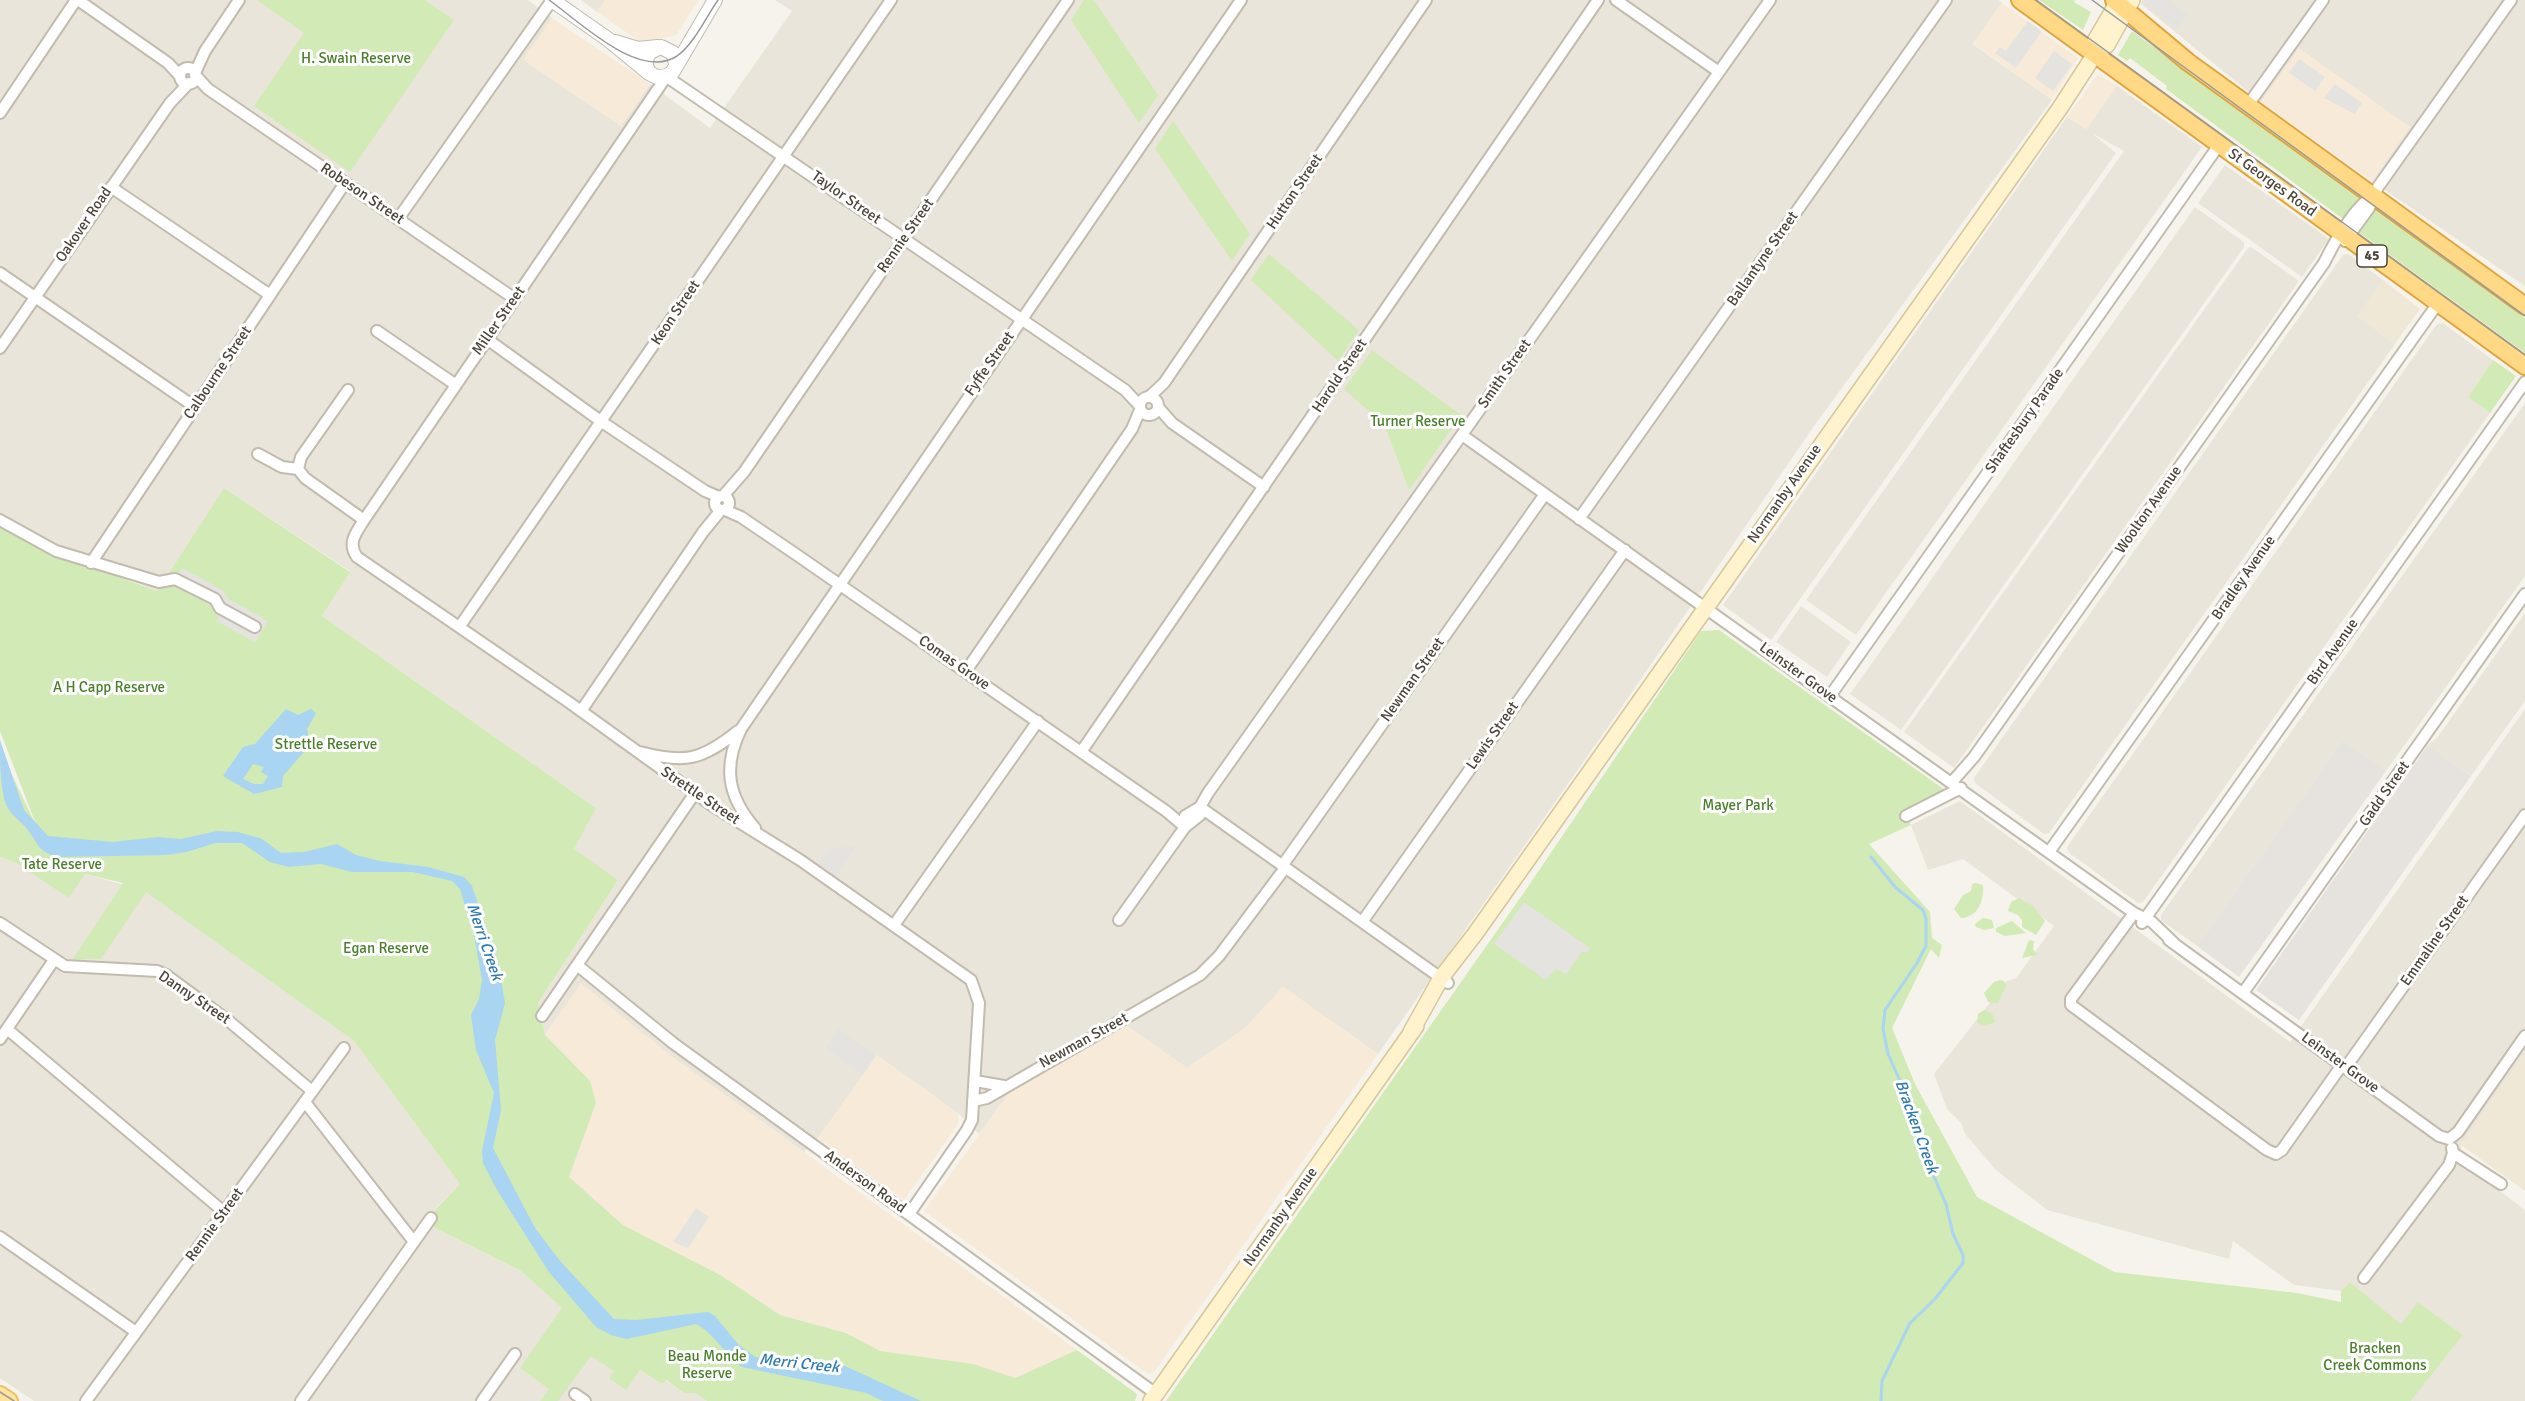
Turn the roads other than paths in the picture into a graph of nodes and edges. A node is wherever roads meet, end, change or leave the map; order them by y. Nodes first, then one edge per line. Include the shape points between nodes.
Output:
1 (77, 0) edge
2 (239, 0) edge
3 (552, 0) edge
4 (715, 0) edge
5 (891, 0) edge
6 (1068, 0) edge
7 (1241, 0) edge
8 (1426, 0) edge
9 (1598, 0) edge
10 (1616, 0) edge
11 (1770, 0) edge
12 (1946, 0) edge
13 (2020, 0) edge
14 (2323, 0) edge
15 (2511, 0) edge
16 (2121, 3) edge
17 (697, 26) junction
18 (610, 40) junction
19 (660, 47) junction
20 (2095, 54) junction
21 (671, 71) junction
22 (1719, 72) junction
23 (650, 74) junction
24 (188, 76) junction
25 (651, 100) junction
26 (2248, 105) junction
27 (0, 113) edge
28 (2219, 145) junction
29 (784, 155) junction
30 (345, 183) junction
31 (111, 187) junction
32 (2373, 195) junction
33 (398, 219) junction
34 (2345, 236) junction
35 (904, 238) junction
36 (0, 273) edge
37 (270, 295) junction
38 (35, 297) junction
39 (515, 299) junction
40 (2438, 303) junction
41 (2525, 306) edge
42 (1021, 319) junction
43 (377, 331) dead end
44 (487, 339) junction
45 (0, 348) edge
46 (2525, 366) edge
47 (2525, 382) edge
48 (456, 385) junction
49 (348, 390) dead end
50 (1148, 406) junction
51 (195, 407) junction
52 (602, 422) junction
53 (1462, 435) junction
54 (258, 454) dead end
55 (298, 469) junction
56 (1264, 487) junction
57 (1545, 494) junction
58 (722, 503) junction
59 (1580, 519) junction
60 (0, 520) edge
61 (364, 520) junction
62 (351, 544) joint
63 (1625, 549) junction
64 (91, 563) junction
65 (839, 584) junction
66 (2525, 594) edge
67 (1706, 608) junction
68 (460, 626) junction
69 (255, 627) dead end
70 (966, 671) junction
71 (1830, 696) junction
72 (581, 711) junction
73 (1038, 721) junction
74 (741, 729) junction
75 (634, 750) junction
76 (1081, 752) junction
77 (1957, 786) junction
78 (695, 794) junction
79 (1200, 811) junction
80 (2525, 815) edge
81 (1906, 816) dead end
82 (1185, 821) junction
83 (760, 835) junction
84 (2049, 852) junction
85 (1283, 867) junction
86 (2134, 913) junction
87 (1119, 920) dead end
88 (2143, 921) junction
89 (1362, 922) junction
90 (0, 923) edge
91 (894, 924) junction
92 (54, 960) junction
93 (577, 965) junction
94 (1444, 981) junction
95 (2243, 993) junction
96 (542, 1016) dead end
97 (3, 1034) edge
98 (2525, 1036) edge
99 (344, 1048) dead end
100 (2344, 1066) junction
101 (975, 1082) junction
102 (1004, 1086) junction
103 (312, 1091) junction
104 (973, 1101) junction
105 (305, 1102) junction
106 (2449, 1139) junction
107 (2454, 1153) junction
108 (2501, 1184) dead end
109 (224, 1212) junction
110 (909, 1214) junction
111 (431, 1218) dead end
112 (0, 1238) edge
113 (414, 1242) junction
114 (2364, 1278) dead end
115 (136, 1332) junction
116 (515, 1354) dead end
117 (575, 1394) dead end
118 (0, 1395) edge
119 (1154, 1397) edge
120 (9, 1401) edge
121 (87, 1401) edge
122 (301, 1401) edge
123 (482, 1401) edge
124 (585, 1401) edge

1 - 24 street, Robeson Street
1 - 27 street
2 - 24 street, Oakover Road
3 - 18 street
3 - 33 street
4 - 17 street, Miller Street
5 - 29 street, Keon Street
6 - 35 street, Rennie Street
7 - 42 street, Fyffe Street
8 - 50 street, Hutton Street
9 - 56 street, Harold Street
10 - 22 street
11 - 22 street, Smith Street
12 - 59 street, Ballantyne Street
13 - 20 highway, St Georges Road / 45
14 - 26 street
15 - 32 street, Woolton Avenue
16 - 20 main road, Normanby Avenue via 2107,45
16 - 26 highway via 2172,49
17 - 19 street, Miller Street via 677,43
17 - 21 street, Miller Street
18 - 19 street via 638,49
18 - 23 street
19 - 21 street via 673,52
19 - 23 street via 650,51 646,58
20 - 28 highway, St Georges Road / 45
20 - 67 main road, Normanby Avenue
21 - 23 street
21 - 25 street, Miller Street
21 - 29 street, Taylor Street via 686,88
22 - 53 street, Smith Street
23 - 25 street via 656,84
24 - 30 street, Robeson Street
24 - 31 street, Oakover Road
25 - 39 street, Miller Street
26 - 32 highway
28 - 34 highway, St Georges Road / 45
28 - 71 street, Shaftesbury Parade
29 - 35 street, Taylor Street
29 - 52 street, Keon Street
30 - 33 street, Robeson Street
30 - 37 street, Calbourne Street
31 - 37 street
31 - 38 street, Oakover Road
32 - 34 street, Woolton Avenue via 2369,208
32 - 41 highway
33 - 39 street, Robeson Street
34 - 40 highway, St Georges Road / 45
34 - 77 street, Woolton Avenue
35 - 42 street, Taylor Street
35 - 58 street, Rennie Street
36 - 38 street
37 - 51 street, Calbourne Street
38 - 45 street, Oakover Road
38 - 51 street
39 - 44 street, Miller Street
40 - 46 highway, St Georges Road / 45
40 - 84 street, Bradley Avenue
42 - 50 street, Taylor Street
42 - 65 street, Fyffe Street
43 - 48 street
44 - 48 street, Miller Street
44 - 52 street, Comas Grove
47 - 88 street, Bird Avenue
48 - 61 street, Miller Street
49 - 55 street
50 - 56 street, Taylor Street
50 - 70 street, Hutton Street
51 - 64 street, Calbourne Street
52 - 58 street, Comas Grove
52 - 68 street, Keon Street
53 - 57 street, Leinster Grove
53 - 79 street, Smith Street
54 - 55 street via 282,467
55 - 61 street
56 - 76 street, Harold Street
57 - 59 street, Leinster Grove
57 - 85 street, Newman Street
58 - 65 street, Comas Grove
58 - 72 street, Rennie Street
59 - 63 street, Leinster Grove
60 - 64 street via 56,551
61 - 62 street, Miller Street
62 - 68 street, Strettle Street via 357,557
63 - 67 street, Leinster Grove
63 - 89 street, Lewis Street
64 - 69 street via 159,582 175,579 215,599 220,608
65 - 70 street, Comas Grove
65 - 74 street, Fyffe Street
66 - 95 street, Gadd Street
67 - 71 street, Leinster Grove
67 - 94 main road, Normanby Avenue
68 - 72 street, Strettle Street
70 - 73 street, Comas Grove
71 - 77 street, Leinster Grove
72 - 75 street, Strettle Street
73 - 76 street, Comas Grove
73 - 91 street
74 - 75 street, Fyffe Street via 698,757 676,759
74 - 83 street, Fyffe Street via 729,763 730,785 739,809
75 - 78 street, Strettle Street
76 - 82 street, Comas Grove
77 - 81 street
77 - 84 street, Leinster Grove
78 - 83 street, Strettle Street
78 - 93 street
79 - 82 street, Smith Street
79 - 85 street via 1208,810
80 - 100 street, Emmaline Street
82 - 87 street, Smith Street
83 - 91 street, Strettle Street
84 - 86 street, Leinster Grove
85 - 89 street
85 - 102 street, Newman Street via 1219,956 1200,975
86 - 88 street, Leinster Grove
86 - 100 street, Emmaline Street via 2070,1003 2073,1008 2277,1154
88 - 95 street, Leinster Grove
89 - 94 street
90 - 92 street
91 - 101 street, Strettle Street via 960,970 974,985 979,1003
92 - 97 street
92 - 103 street, Danny Street via 65,966 158,971 166,975 230,1022
93 - 96 street
93 - 110 street, Anderson Road via 674,1043
94 - 119 main road, Normanby Avenue
95 - 100 street, Leinster Grove
97 - 109 street
98 - 106 street via 2458,1132
99 - 103 street, Rennie Street
100 - 106 street, Leinster Grove via 2439,1136
101 - 102 street
101 - 104 street
102 - 104 street, Newman Street via 987,1098
103 - 105 street, Rennie Street
104 - 110 street via 967,1130
105 - 109 street, Rennie Street
105 - 113 street
106 - 107 street
107 - 108 street
107 - 114 street
109 - 115 street, Rennie Street
110 - 119 street, Anderson Road
111 - 113 street
112 - 115 street
113 - 122 street
115 - 121 street, Rennie Street
116 - 123 street
117 - 124 street
118 - 120 main road

